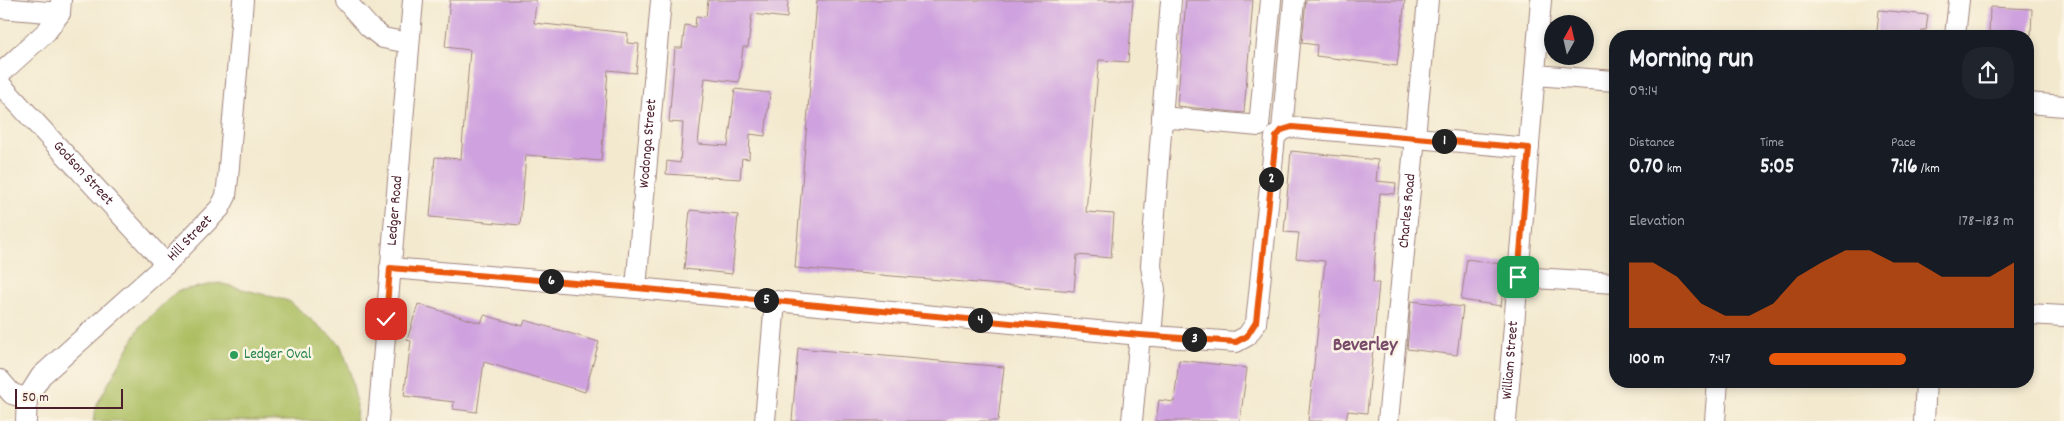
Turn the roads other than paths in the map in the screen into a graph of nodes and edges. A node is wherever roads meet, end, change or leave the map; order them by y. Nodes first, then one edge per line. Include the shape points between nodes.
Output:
1 (243, 0) edge
2 (345, 0) edge
3 (413, 0) edge
4 (661, 0) edge
5 (1171, 0) edge
6 (1271, 0) edge
7 (1294, 0) edge
8 (1428, 0) edge
9 (1541, 0) edge
10 (1959, 0) edge
11 (60, 6) edge
12 (0, 8) edge
13 (1956, 30) edge
14 (409, 43) junction
15 (0, 74) edge
16 (1535, 75) junction
17 (1609, 81) edge
18 (0, 84) edge
19 (2034, 104) edge
20 (2064, 106) edge
21 (1162, 117) junction
22 (1282, 130) junction
23 (1415, 138) junction
24 (1529, 148) junction
25 (166, 264) junction
26 (390, 268) junction
27 (1518, 277) junction
28 (1609, 283) edge
29 (636, 288) junction
30 (775, 301) junction
31 (2034, 314) edge
32 (2064, 316) edge
33 (1146, 336) junction
34 (0, 380) edge
35 (1717, 388) edge
36 (1926, 388) edge
37 (27, 398) junction
38 (26, 421) edge
39 (378, 421) edge
40 (765, 421) edge
41 (1132, 421) edge
42 (1388, 421) edge
43 (1506, 421) edge
44 (1714, 421) edge
45 (1924, 421) edge

1 - 25 street, Hill Street via 226,196 220,208
2 - 14 street via 383,38
3 - 14 street, Ledger Road
4 - 29 street, Wodonga Street
5 - 21 street
6 - 21 street via 1259,126
7 - 22 street
8 - 23 street, Charles Road
9 - 16 street, William Street
10 - 13 street
11 - 12 street
11 - 15 street via 47,31
14 - 26 street, Ledger Road
16 - 17 street
16 - 24 street, William Street
18 - 25 street, Godson Street
19 - 20 street
21 - 33 street via 1151,266 1155,290
22 - 23 street via 1292,127
22 - 33 street via 1276,137 1256,322 1247,336 1236,342
23 - 24 street
23 - 42 street, Charles Road
24 - 27 street, William Street
25 - 37 street, Hill Street via 41,376
26 - 29 street
26 - 39 street, Ledger Road
27 - 28 street
27 - 43 street, William Street
29 - 30 street
30 - 33 street
30 - 40 street
31 - 32 street
33 - 41 street
34 - 37 street via 12,394
35 - 44 street
36 - 45 street
37 - 38 street, Hill Street

